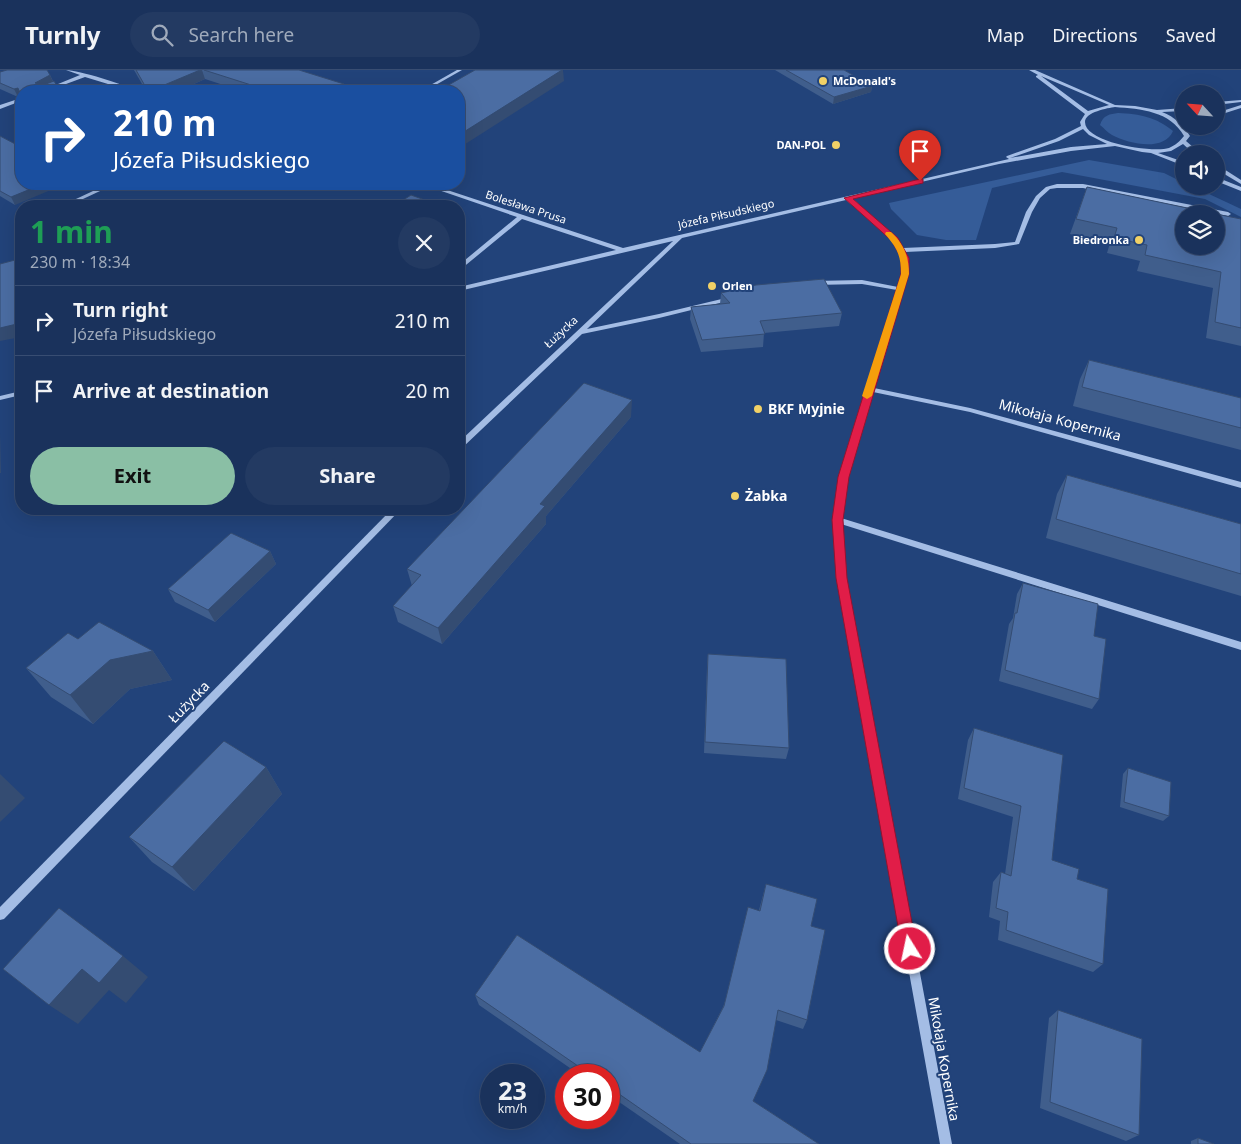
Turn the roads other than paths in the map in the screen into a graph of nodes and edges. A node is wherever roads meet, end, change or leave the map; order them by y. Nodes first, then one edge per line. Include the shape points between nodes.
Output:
1 (68, 70) edge
2 (460, 70) edge
3 (1031, 70) edge
4 (85, 75) junction
5 (59, 85) edge
6 (116, 85) edge
7 (433, 85) edge
8 (1241, 101) edge
9 (15, 102) edge
10 (1225, 103) edge
11 (1115, 106) junction
12 (1241, 106) edge
13 (0, 108) edge
14 (1175, 110) edge
15 (1155, 112) junction
16 (1225, 112) edge
17 (1087, 113) junction
18 (1175, 121) edge
19 (1084, 126) junction
20 (1187, 135) edge
21 (1184, 142) junction
22 (1114, 145) junction
23 (1188, 145) edge
24 (1148, 151) junction
25 (1175, 161) edge
26 (999, 162) junction
27 (1225, 172) edge
28 (1225, 182) edge
29 (1241, 182) edge
30 (1241, 189) edge
31 (99, 190) edge
32 (442, 190) edge
33 (848, 198) junction
34 (77, 200) edge
35 (1228, 214) edge
36 (522, 216) junction
37 (681, 236) junction
38 (622, 250) junction
39 (901, 250) junction
40 (465, 263) edge
41 (802, 284) edge
42 (465, 288) edge
43 (900, 289) junction
44 (737, 298) edge
45 (580, 332) junction
46 (869, 389) junction
47 (15, 394) edge
48 (0, 398) edge
49 (465, 440) edge
50 (1241, 485) edge
51 (391, 515) edge
52 (837, 520) junction
53 (1241, 646) edge
54 (0, 915) edge
55 (946, 1144) edge

1 - 4 street
2 - 7 street
3 - 11 street
3 - 17 street
4 - 5 street
4 - 6 street
8 - 10 street
9 - 13 street
11 - 15 street
11 - 17 street
12 - 16 street
14 - 15 street
15 - 18 street
17 - 19 street via 1083,119
19 - 22 street via 1095,136
19 - 26 street via 1072,135 1028,148
20 - 21 street
21 - 23 street
21 - 24 street via 1176,147
22 - 24 street
22 - 26 street
24 - 25 street
26 - 33 street, Józefa Piłsudskiego
27 - 29 street
28 - 30 street
31 - 34 street
32 - 36 street, Bolesława Prusa
33 - 37 street, Józefa Piłsudskiego
33 - 39 street via 895,240
35 - 39 street via 1084,186 1060,185 1045,189 1024,223 1017,243
36 - 38 street, Bolesława Prusa
36 - 40 street
37 - 38 street, Józefa Piłsudskiego
37 - 45 street, Łużycka
38 - 42 street, Józefa Piłsudskiego
39 - 43 street, Mikołaja Kopernika via 905,258 905,274
41 - 43 street via 862,282
43 - 46 street, Mikołaja Kopernika
44 - 45 street
45 - 49 street, Łużycka
46 - 50 street, Mikołaja Kopernika via 970,410
46 - 52 street, Mikołaja Kopernika via 844,477
47 - 48 street
51 - 54 street, Łużycka
52 - 53 street
52 - 55 street, Mikołaja Kopernika via 842,578

